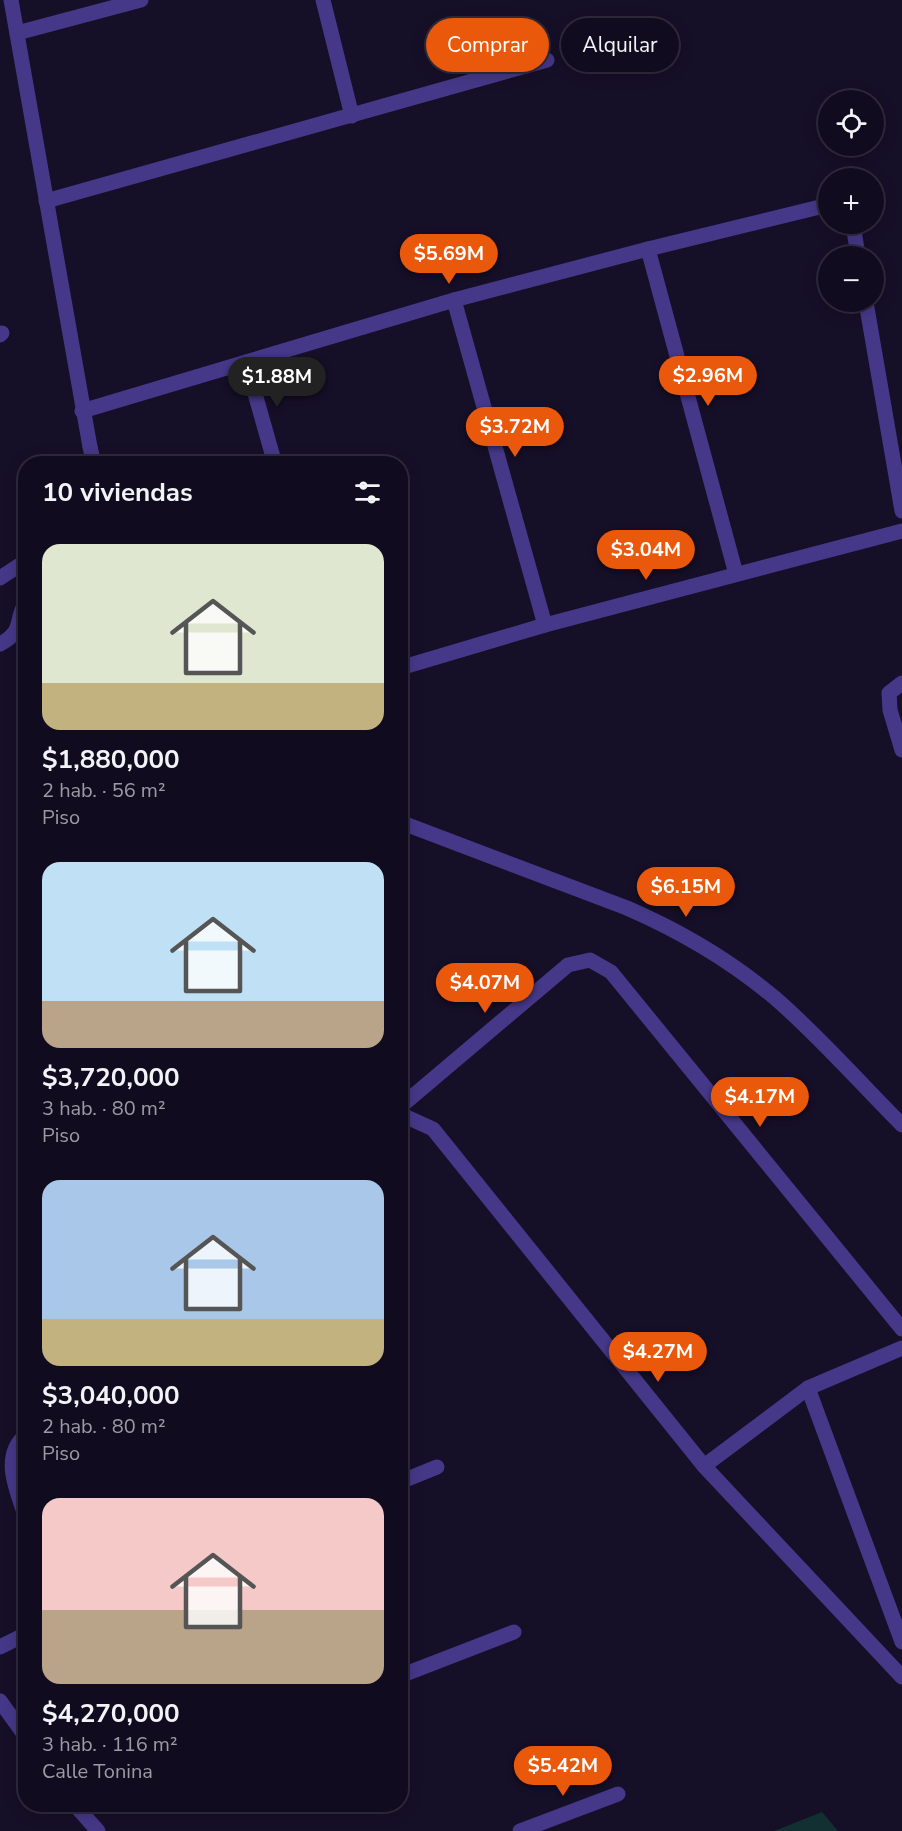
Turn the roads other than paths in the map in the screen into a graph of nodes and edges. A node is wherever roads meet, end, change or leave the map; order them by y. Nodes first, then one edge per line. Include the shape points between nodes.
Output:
1 (11, 0) edge
2 (141, 0) edge
3 (323, 0) edge
4 (17, 33) junction
5 (505, 72) edge
6 (352, 116) junction
7 (46, 201) junction
8 (818, 207) edge
9 (648, 249) junction
10 (454, 300) junction
11 (868, 312) edge
12 (246, 362) junction
13 (82, 411) junction
14 (92, 456) edge
15 (273, 456) edge
16 (902, 511) edge
17 (902, 531) edge
18 (18, 566) edge
19 (736, 574) junction
20 (0, 578) edge
21 (545, 625) junction
22 (18, 627) edge
23 (0, 644) edge
24 (408, 666) edge
25 (902, 683) edge
26 (902, 750) edge
27 (408, 825) edge
28 (408, 1100) edge
29 (408, 1118) edge
30 (902, 1125) edge
31 (902, 1329) edge
32 (902, 1348) edge
33 (808, 1388) junction
34 (18, 1442) edge
35 (704, 1466) junction
36 (437, 1467) dead end
37 (408, 1479) edge
38 (18, 1495) edge
39 (514, 1632) dead end
40 (18, 1638) edge
41 (902, 1642) edge
42 (0, 1647) edge
43 (408, 1673) edge
44 (902, 1677) edge
45 (0, 1701) edge
46 (18, 1726) edge
47 (618, 1794) dead end
48 (81, 1812) edge
49 (98, 1831) edge
50 (520, 1831) edge

1 - 4 street
2 - 4 street
3 - 6 street
4 - 7 street
5 - 6 street
6 - 7 street
7 - 13 street
8 - 9 street
9 - 10 street
9 - 19 street
10 - 12 street
10 - 21 street
11 - 16 street
12 - 13 street
12 - 15 street
13 - 14 street
17 - 19 street
18 - 20 street
19 - 21 street
21 - 24 street
22 - 23 street via 10,639
25 - 26 street via 889,693
27 - 30 street via 627,908 691,940 775,998
28 - 31 street via 568,965 590,960 611,972
29 - 35 street via 433,1129
32 - 33 street
33 - 35 street
33 - 41 street
34 - 38 street via 11,1454
35 - 44 street
36 - 37 street
39 - 43 street
40 - 42 street
45 - 46 street
47 - 50 street
48 - 49 street

